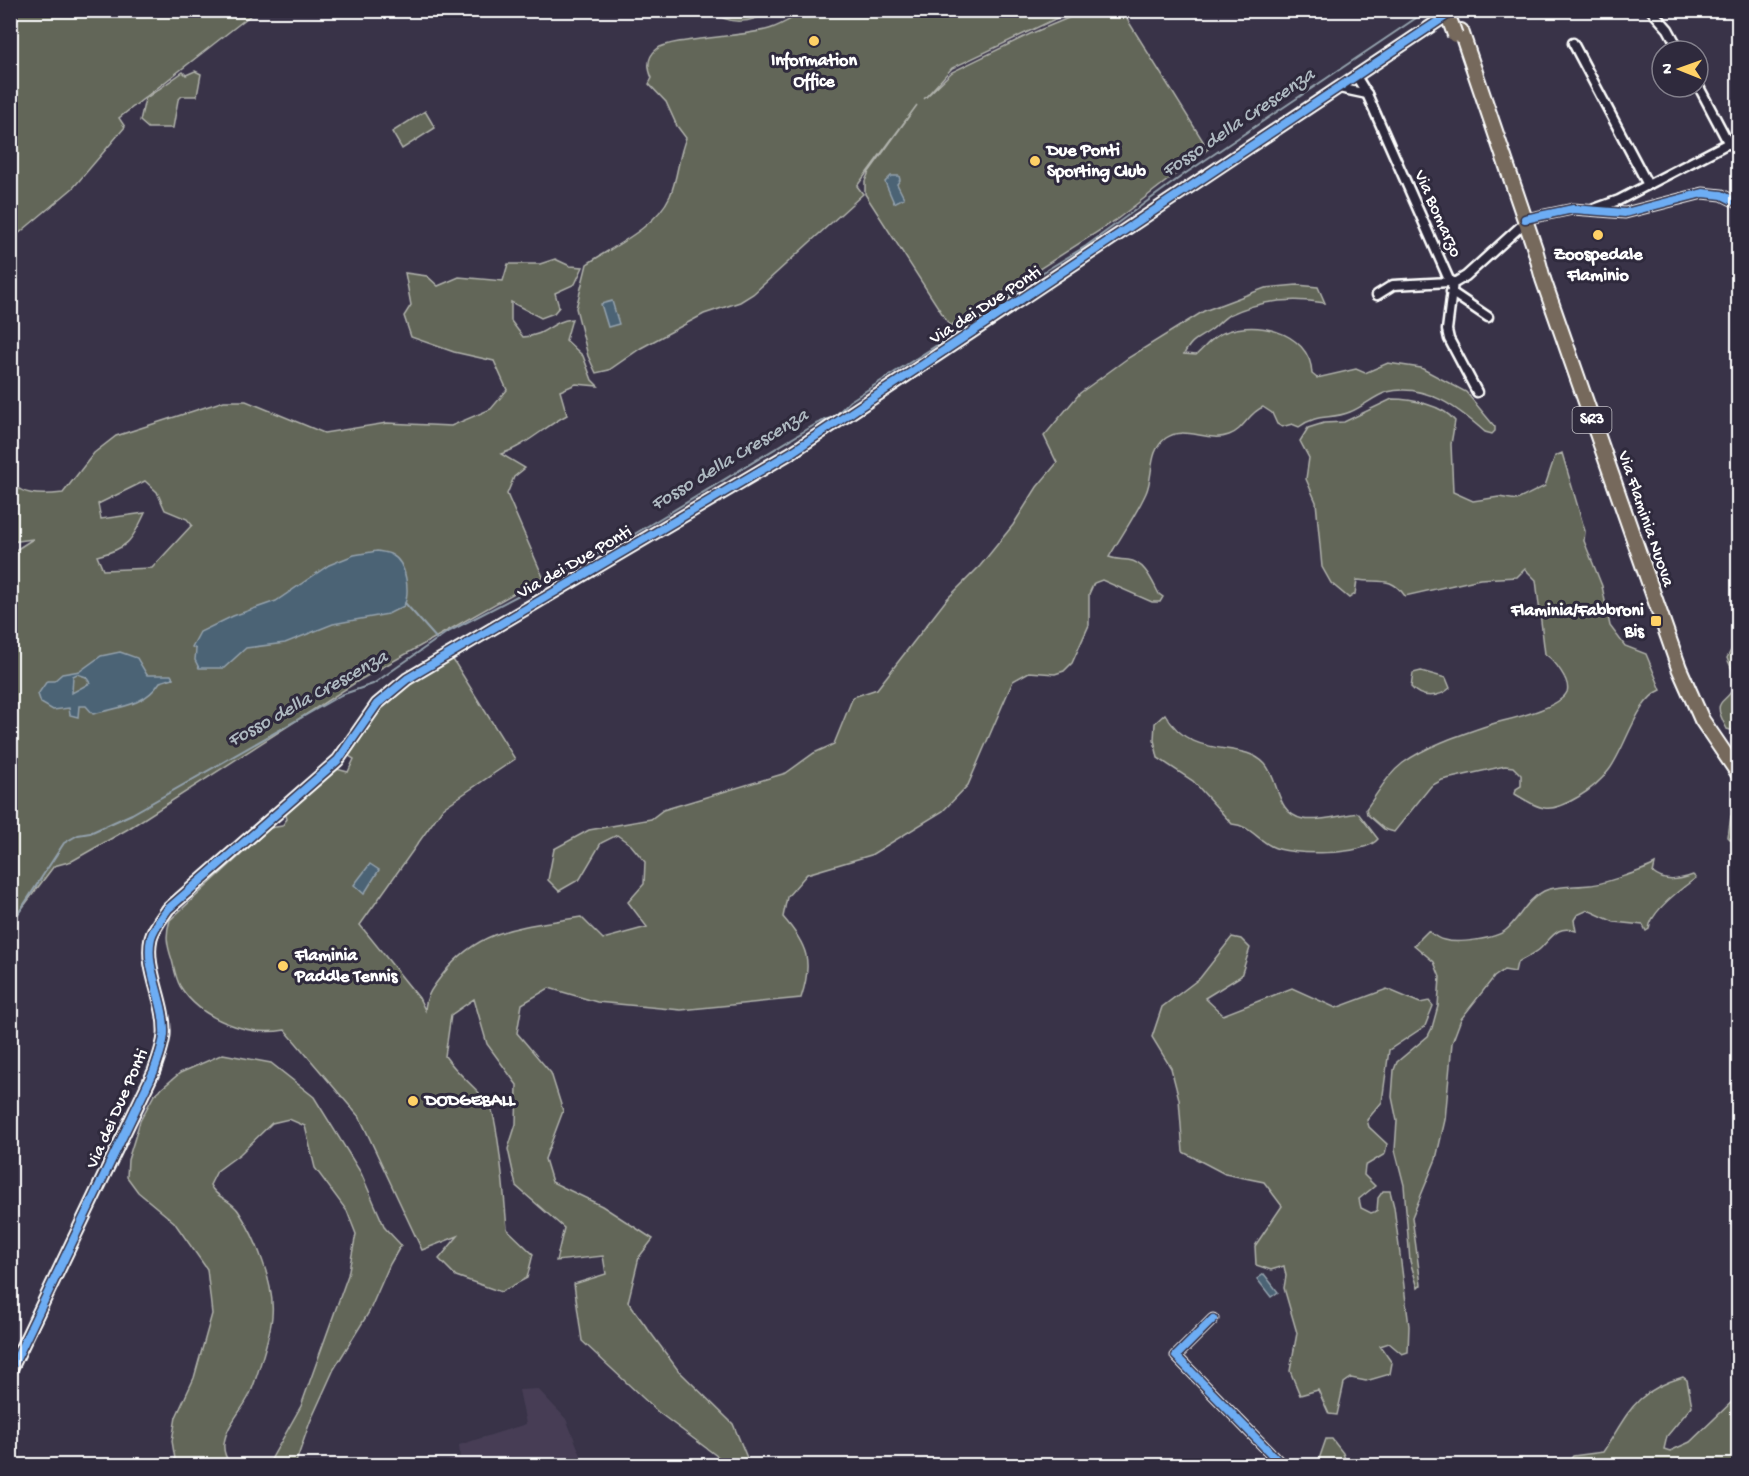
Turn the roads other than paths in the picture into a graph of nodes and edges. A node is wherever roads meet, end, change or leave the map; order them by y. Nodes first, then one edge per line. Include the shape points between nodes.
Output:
1 (1446, 10) edge
2 (1454, 10) edge
3 (1651, 10) edge
4 (1458, 33) junction
5 (1673, 39) edge
6 (1573, 43) dead end
7 (1356, 76) junction
8 (1339, 87) junction
9 (1367, 94) junction
10 (1705, 99) edge
11 (1738, 138) edge
12 (1729, 144) junction
13 (1648, 185) junction
14 (1738, 203) edge
15 (1591, 210) junction
16 (1523, 223) junction
17 (1452, 285) junction
18 (1377, 295) dead end
19 (1488, 317) dead end
20 (1477, 392) dead end
21 (1738, 773) edge
22 (1213, 1319) dead end
23 (10, 1372) edge
24 (1283, 1466) edge

1 - 4 main road, Via Flaminia Nuova / SR3, bridge
2 - 4 main road, Via Flaminia Nuova / SR3
2 - 7 street, Via dei Due Ponti
3 - 5 street
4 - 16 main road, Via Flaminia Nuova / SR3
6 - 13 street
7 - 8 street, Via dei Due Ponti
7 - 9 street, Via Bomarzo
8 - 9 street
8 - 23 street, Via dei Due Ponti via 792,452 415,674 384,697 338,760 168,909 158,923 150,950 164,1022 162,1048
9 - 17 street, Via Bomarzo
10 - 12 street
11 - 12 street, Via Bomarzo
12 - 13 street, Via Bomarzo
13 - 15 street, Via Bomarzo
14 - 15 street, Via Bomarzo via 1708,193 1625,213
15 - 16 street, Via Bomarzo via 1555,211
16 - 17 street, Via Bomarzo
16 - 21 main road, Via Flaminia Nuova / SR3 via 1685,685 1705,725
17 - 18 street via 1393,285
17 - 19 street
17 - 20 street via 1449,339
22 - 24 street via 1176,1356

